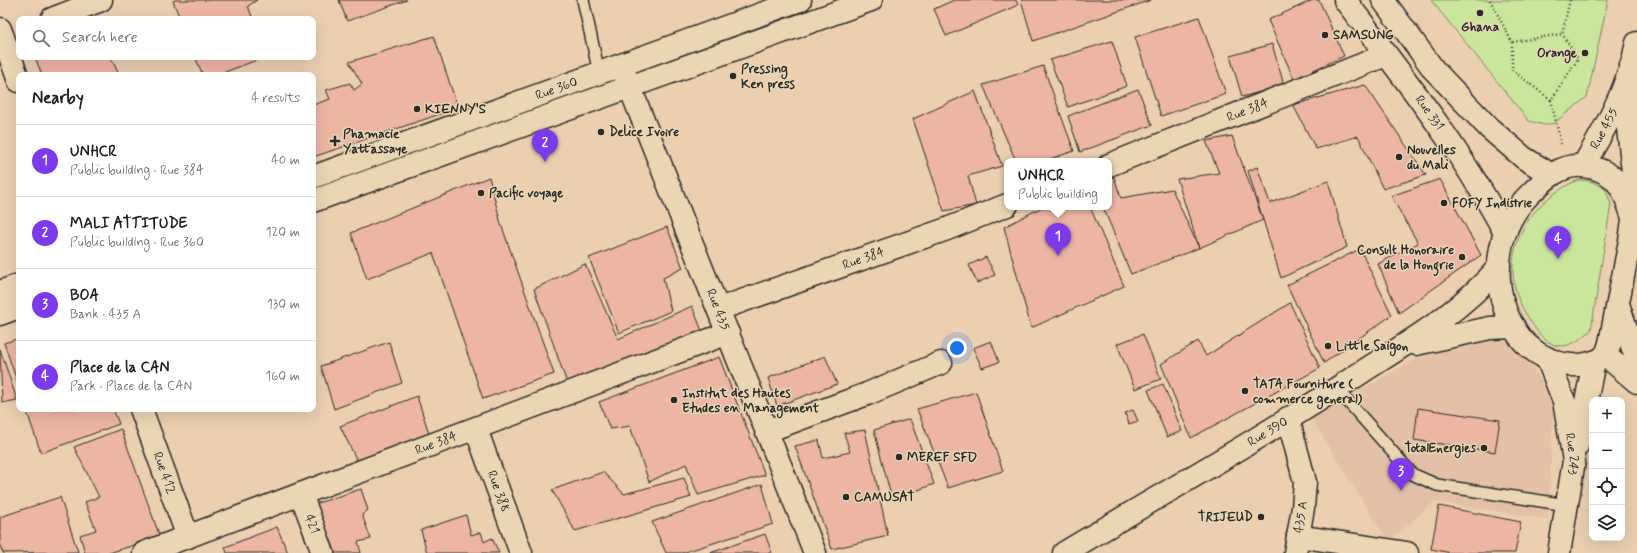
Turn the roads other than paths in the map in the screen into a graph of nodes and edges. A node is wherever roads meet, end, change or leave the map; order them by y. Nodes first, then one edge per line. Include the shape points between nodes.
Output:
1 (101, 0) edge
2 (583, 0) edge
3 (800, 0) edge
4 (871, 0) edge
5 (1345, 0) edge
6 (1383, 0) edge
7 (60, 16) edge
8 (7, 33) edge
9 (1637, 44) edge
10 (1386, 55) junction
11 (621, 65) junction
12 (1632, 68) junction
13 (17, 72) edge
14 (599, 72) junction
15 (630, 87) junction
16 (1112, 164) edge
17 (1567, 170) junction
18 (316, 176) edge
19 (316, 200) edge
20 (1635, 204) edge
21 (1004, 206) edge
22 (1504, 231) junction
23 (1499, 267) junction
24 (1630, 274) edge
25 (16, 286) edge
26 (0, 292) edge
27 (1618, 306) junction
28 (16, 308) edge
29 (719, 309) junction
30 (0, 314) edge
31 (1514, 327) junction
32 (728, 333) junction
33 (1399, 348) junction
34 (1547, 358) junction
35 (1600, 358) junction
36 (1637, 361) edge
37 (941, 364) dead end
38 (1637, 382) edge
39 (1337, 389) junction
40 (142, 412) edge
41 (1288, 418) junction
42 (476, 429) junction
43 (767, 431) junction
44 (1574, 461) junction
45 (301, 494) junction
46 (1567, 505) junction
47 (188, 537) junction
48 (1296, 545) edge
49 (144, 553) edge
50 (323, 553) edge
51 (522, 553) edge
52 (816, 553) edge
53 (1064, 553) edge
54 (1407, 553) edge
55 (1559, 553) edge

1 - 7 street
2 - 14 lane
3 - 11 street, Rue 360
4 - 15 street
5 - 10 street, Rue 331
6 - 17 street via 1434,70 1489,128 1524,158
8 - 13 street
9 - 12 street, Rue 455
10 - 16 street, Rue 384
10 - 22 street, Rue 331 via 1489,202
11 - 14 street, Rue 360
11 - 15 street, Rue 435
12 - 17 street, Rue 455 via 1609,122
12 - 20 street via 1628,128
14 - 18 street, Rue 360
15 - 19 street
15 - 29 street, Rue 435
17 - 20 street via 1601,171 1618,181 1626,196
17 - 22 street, Rue 455 via 1527,196
20 - 24 street
21 - 29 street, Rue 384 via 947,229
22 - 23 street
23 - 31 street via 1504,302
23 - 33 street, Rue 390 via 1475,294 1434,326
24 - 27 street
25 - 26 street
27 - 35 street via 1614,331
27 - 36 street
28 - 30 street
29 - 32 street, Rue 435
31 - 33 street via 1466,332
31 - 34 street via 1529,346
32 - 42 street, Rue 384
32 - 43 street, Rue 435
33 - 39 street, Rue 390
34 - 35 street via 1563,365 1582,366
34 - 44 street, Rue 243 via 1564,401
35 - 38 street
35 - 44 street
37 - 43 street
39 - 41 street, Rue 390
39 - 46 lane via 1412,474 1437,485
40 - 47 street, Rue 412
41 - 48 street, 435 A via 1305,482
41 - 53 street, Rue 390
42 - 45 street, Rue 384
42 - 51 street, Rue 388
43 - 52 street, Rue 435
44 - 46 street, Rue 243
45 - 47 street, Rue 384
45 - 50 street, 421
46 - 55 street, Rue 243
47 - 49 street, Rue 384
48 - 54 street

